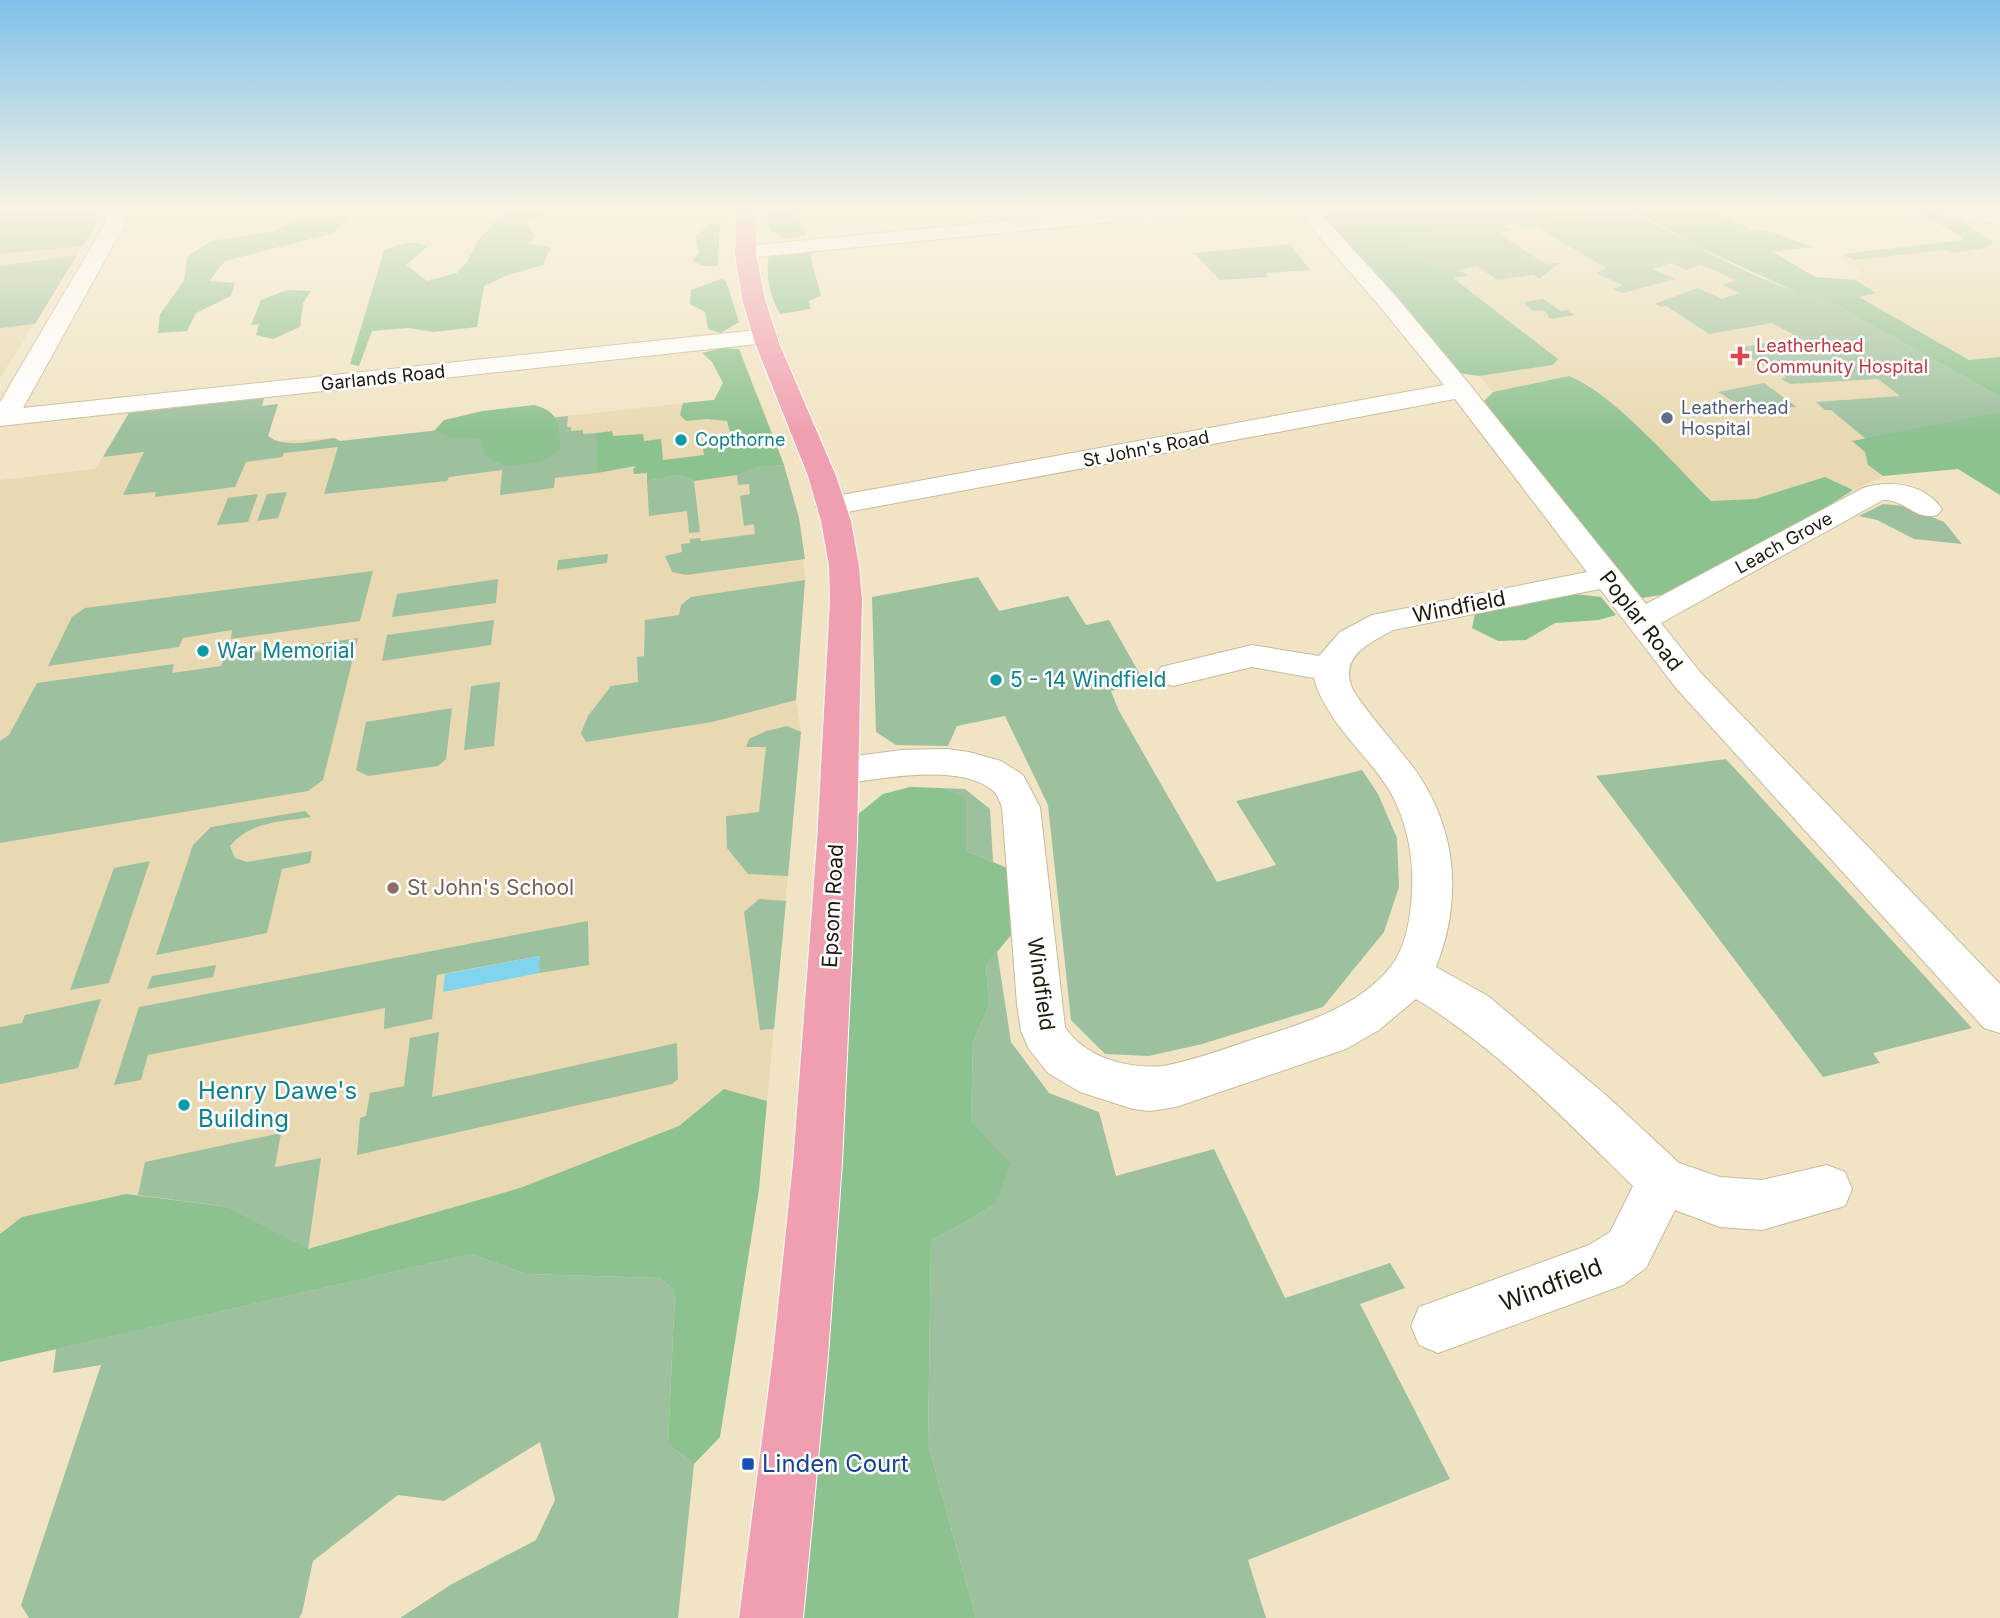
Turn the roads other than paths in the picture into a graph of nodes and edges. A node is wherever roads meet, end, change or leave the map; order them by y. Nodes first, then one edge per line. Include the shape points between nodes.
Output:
1 (80, 285) edge
2 (752, 285) edge
3 (1373, 285) edge
4 (766, 337) junction
5 (1461, 390) junction
6 (2, 418) edge
7 (831, 506) junction
8 (1927, 509) dead end
9 (1607, 578) junction
10 (1642, 620) junction
11 (1331, 670) junction
12 (1173, 675) dead end
13 (840, 771) junction
14 (1411, 974) junction
15 (2000, 1014) edge
16 (1662, 1181) junction
17 (1826, 1189) dead end
18 (1438, 1326) dead end
19 (771, 1618) edge

1 - 6 street
2 - 4 main road, Epsom Road
3 - 5 street, Poplar Road
4 - 6 street, Garlands Road
4 - 7 main road, Epsom Road
5 - 7 street, St John's Road
5 - 9 street, Poplar Road
7 - 13 main road, Epsom Road via 844,566 846,621
8 - 10 street, Leach Grove via 1912,497 1883,490
9 - 10 street, Poplar Road
9 - 11 street, Windfield via 1384,622 1355,637
10 - 15 street, Poplar Road via 1688,680
11 - 12 street via 1252,656
11 - 14 street, Windfield via 1352,716 1407,787 1430,845 1433,910
13 - 14 street, Windfield via 951,762 984,767 1007,781 1021,807 1045,1036 1065,1058 1094,1077 1125,1087 1163,1089 1331,1035 1388,996
13 - 19 main road, Epsom Road via 815,1199
14 - 16 street via 1472,1010
16 - 17 street via 1720,1202 1762,1205
16 - 18 street, Windfield via 1628,1250 1604,1266

